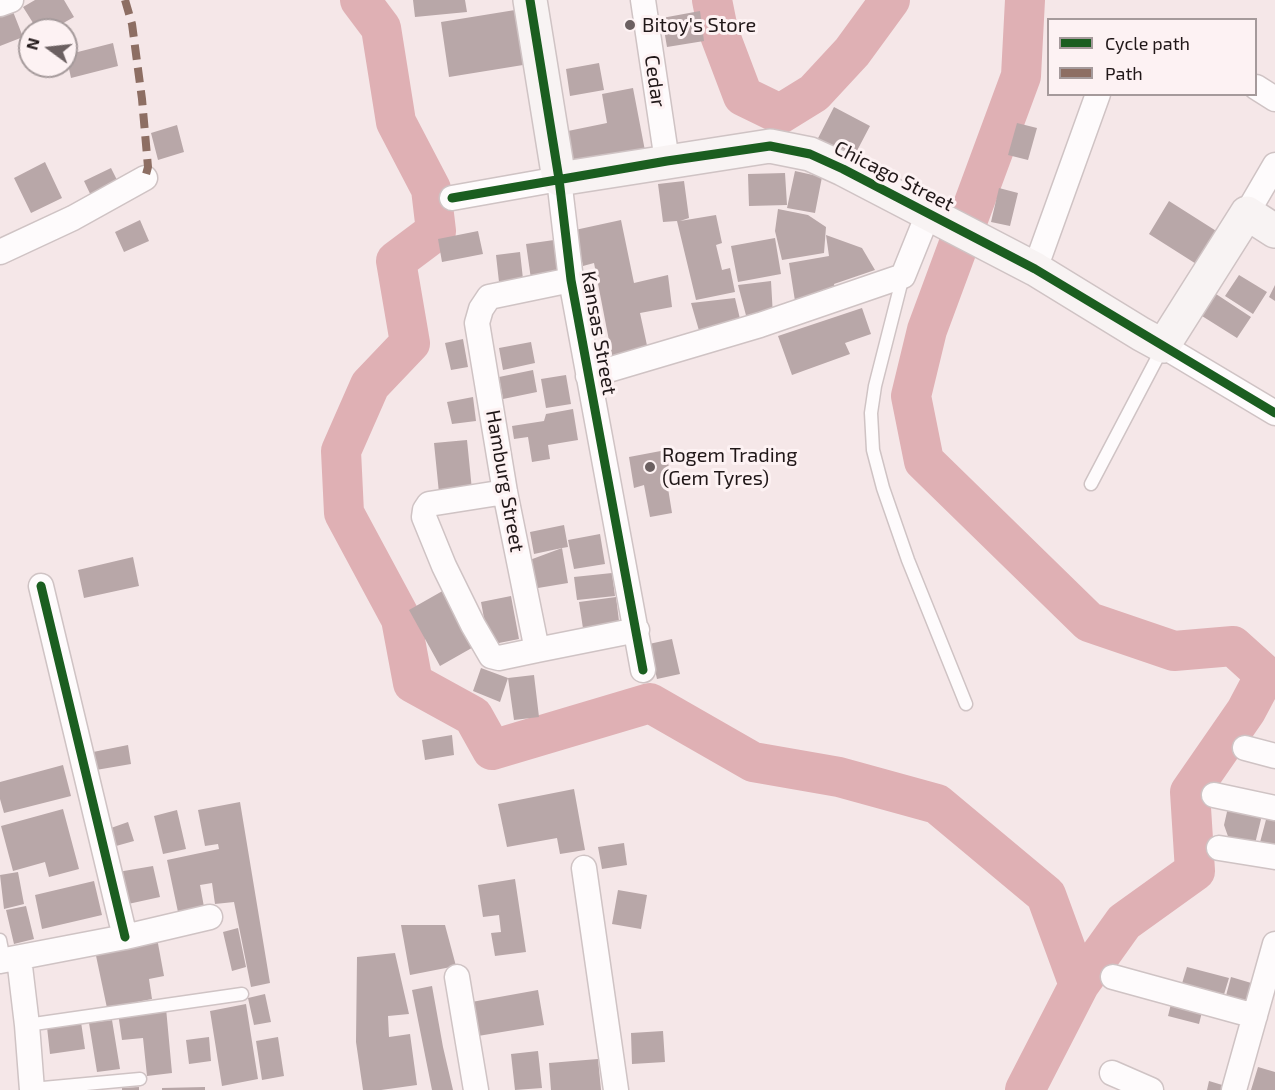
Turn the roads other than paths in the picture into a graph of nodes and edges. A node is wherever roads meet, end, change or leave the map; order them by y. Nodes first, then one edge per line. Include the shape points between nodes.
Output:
1 (11, 0) edge
2 (530, 0) edge
3 (644, 0) edge
4 (0, 4) edge
5 (1257, 88) edge
6 (1097, 96) edge
7 (1275, 99) edge
8 (667, 161) junction
9 (1275, 165) edge
10 (145, 178) dead end
11 (559, 179) junction
12 (452, 198) dead end
13 (1247, 213) junction
14 (937, 219) junction
15 (1275, 231) edge
16 (0, 252) edge
17 (1021, 262) junction
18 (903, 276) junction
19 (571, 280) junction
20 (1163, 346) junction
21 (588, 376) junction
22 (1275, 413) edge
23 (1091, 484) dead end
24 (505, 492) junction
25 (41, 586) dead end
26 (637, 630) junction
27 (537, 650) junction
28 (643, 670) dead end
29 (966, 704) dead end
30 (1245, 748) dead end
31 (1275, 756) edge
32 (1214, 795) dead end
33 (1275, 808) edge
34 (1219, 848) dead end
35 (1275, 857) edge
36 (584, 868) dead end
37 (198, 919) dead end
38 (125, 937) junction
39 (1274, 947) edge
40 (6, 955) edge
41 (457, 977) dead end
42 (1113, 977) dead end
43 (242, 994) dead end
44 (1264, 1004) edge
45 (27, 1025) junction
46 (1112, 1073) dead end
47 (140, 1079) dead end
48 (32, 1090) edge
49 (476, 1090) edge
50 (616, 1090) edge
51 (1151, 1090) edge
52 (1234, 1090) edge

1 - 4 street
2 - 11 street, Kansas Street
3 - 8 street, Cedar
5 - 7 street
6 - 17 street
8 - 11 street, Chicago Street
8 - 14 street, Chicago Street via 770,146 810,154
9 - 13 street
10 - 16 street via 74,218
11 - 12 street, Chicago Street
11 - 19 street, Kansas Street
13 - 15 street
13 - 20 street
14 - 17 street, Chicago Street
14 - 18 street
17 - 20 street, Chicago Street
18 - 21 street via 760,325
18 - 29 lane via 874,386 873,450 908,560
19 - 21 street, Kansas Street
19 - 24 street, Hamburg Street via 489,297 479,316 477,323
20 - 22 street, Chicago Street
20 - 23 lane
21 - 26 street, Kansas Street
24 - 27 street, Hamburg Street
24 - 27 street via 429,504 424,518 491,656 499,658
25 - 38 street
26 - 27 street
26 - 28 street, Kansas Street
30 - 31 street
32 - 33 street
34 - 35 street
36 - 50 street
37 - 38 street
38 - 40 street
39 - 44 street
40 - 45 street
41 - 49 street
42 - 44 street
43 - 45 lane
44 - 52 street
45 - 48 street
46 - 51 street
47 - 48 lane

